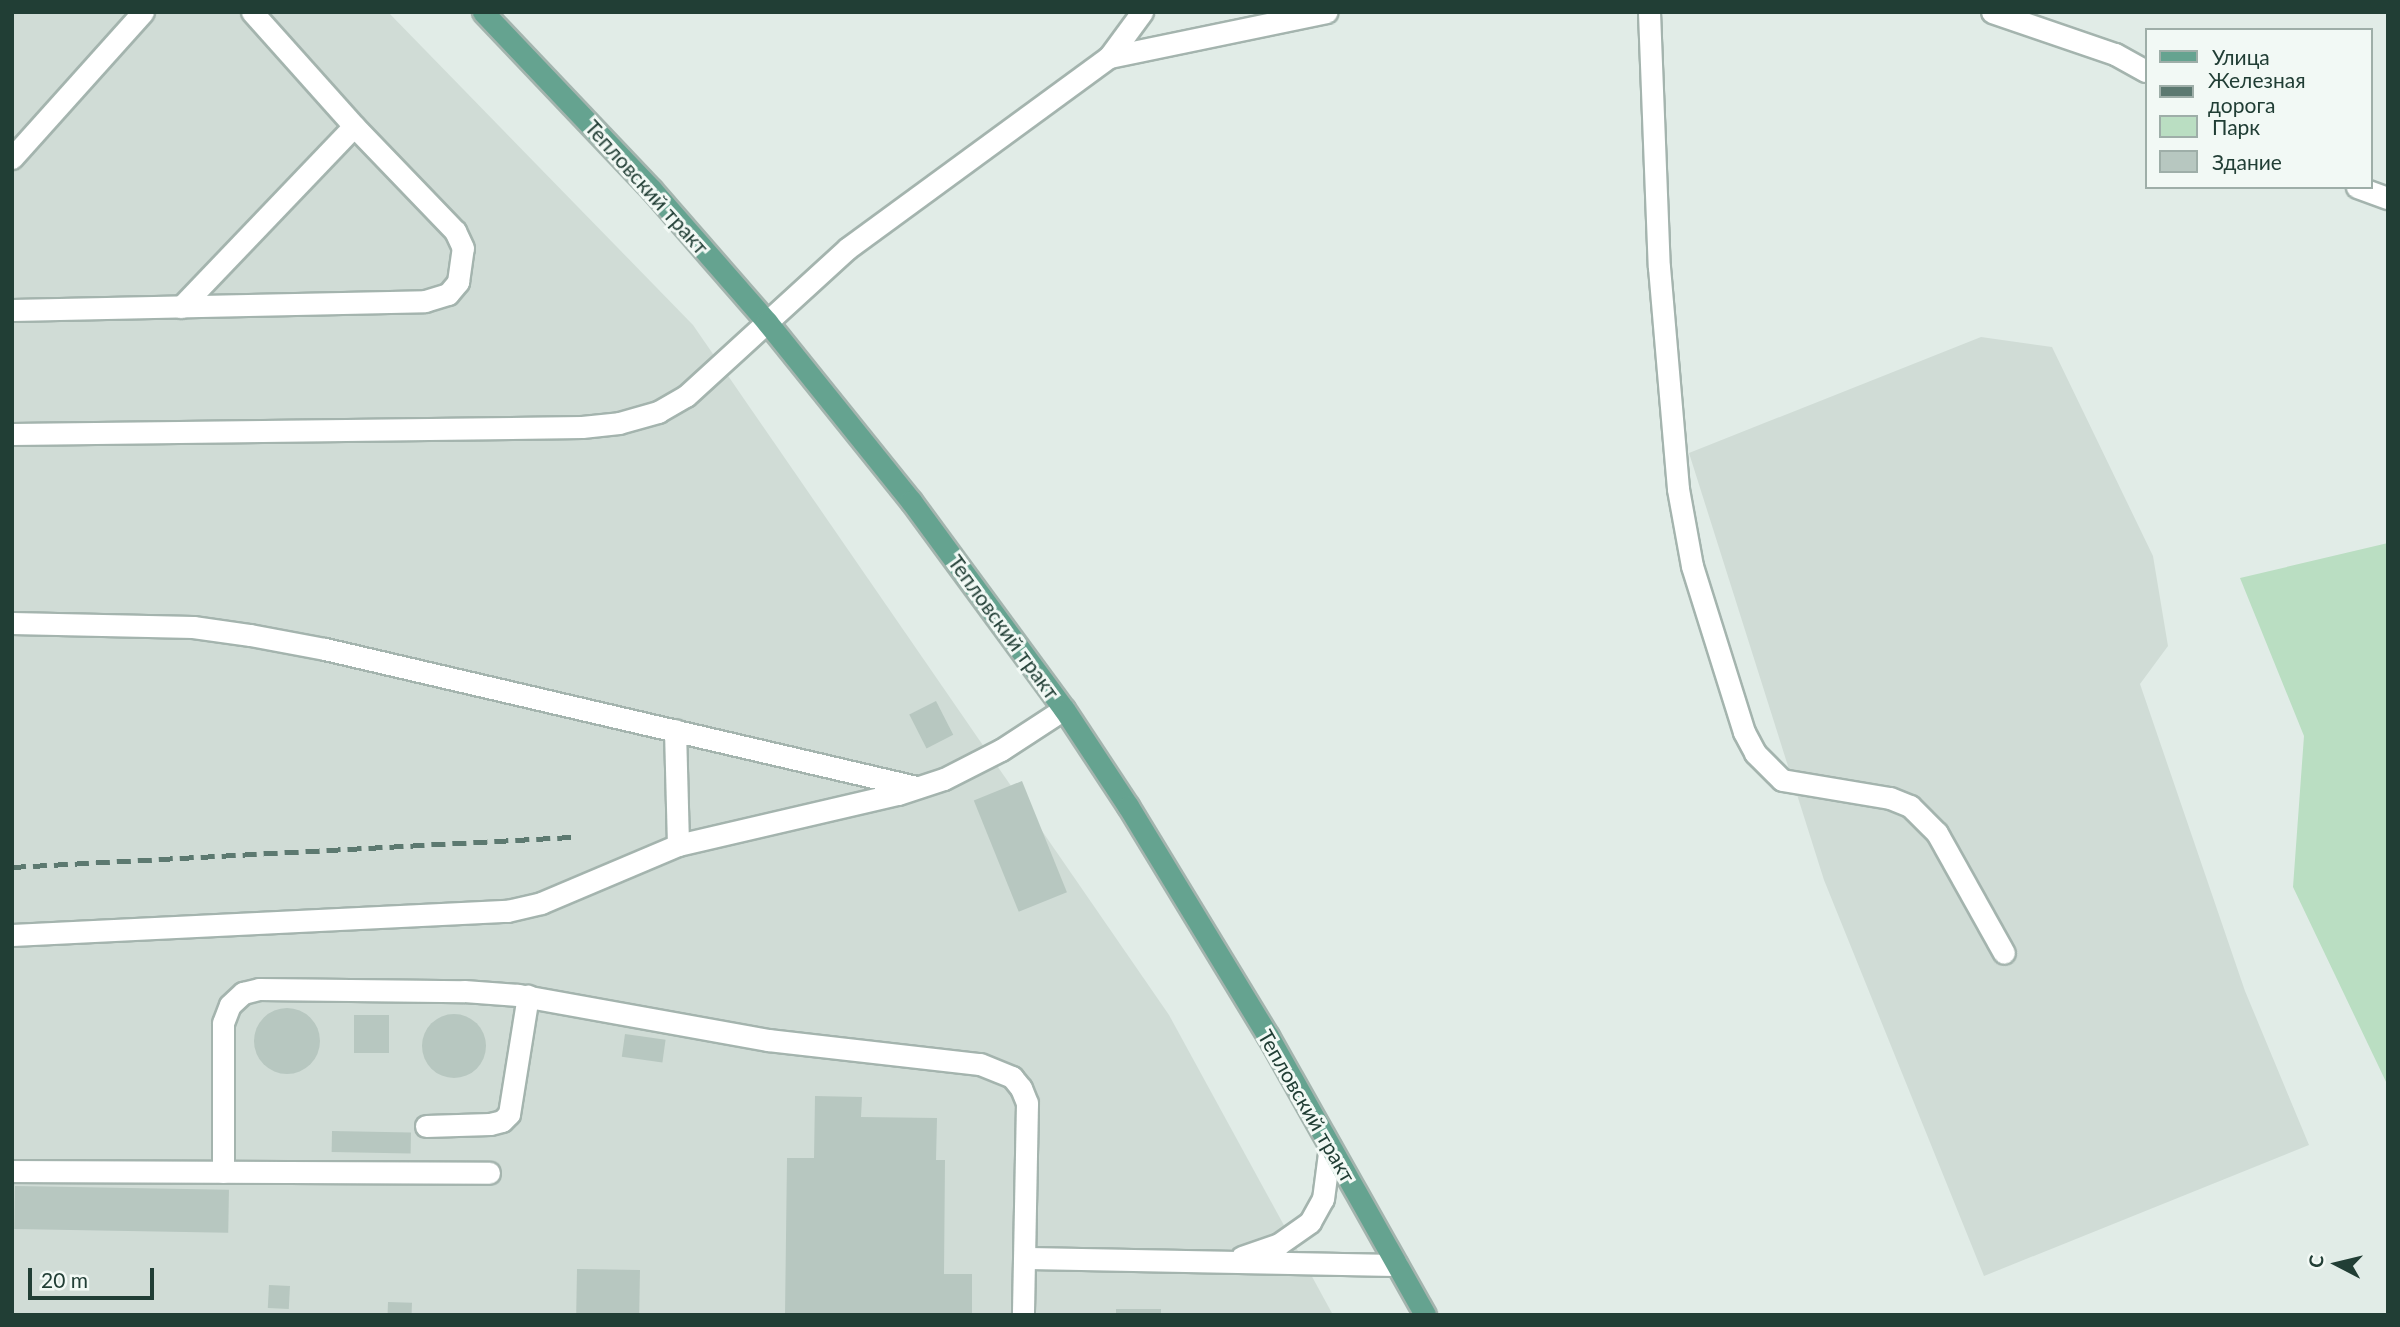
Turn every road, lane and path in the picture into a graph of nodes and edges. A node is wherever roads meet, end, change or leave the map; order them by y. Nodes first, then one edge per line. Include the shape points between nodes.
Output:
1 (143, 12) edge
2 (252, 12) edge
3 (483, 12) edge
4 (1142, 12) edge
5 (1326, 12) edge
6 (1649, 12) edge
7 (1992, 12) edge
8 (1109, 57) junction
9 (2144, 70) edge
10 (354, 126) junction
11 (12, 158) edge
12 (2363, 189) edge
13 (2388, 198) edge
14 (181, 307) junction
15 (12, 310) edge
16 (767, 322) junction
17 (12, 433) edge
18 (12, 623) edge
19 (1064, 709) junction
20 (676, 730) junction
21 (922, 788) junction
22 (678, 845) junction
23 (12, 934) edge
24 (2004, 953) dead end
25 (528, 996) junction
26 (426, 1126) dead end
27 (1331, 1146) junction
28 (12, 1171) edge
29 (223, 1172) junction
30 (489, 1173) dead end
31 (1026, 1258) junction
32 (1223, 1262) junction
33 (1397, 1265) junction
34 (1023, 1315) edge
35 (1425, 1315) edge

1 - 11 lane
2 - 10 lane
3 - 16 main road, Тепловский тракт via 652,190
4 - 8 lane
5 - 8 lane
6 - 24 lane via 1659,267 1678,489 1692,566 1744,732 1755,753 1782,780 1890,798 1910,806 1937,833
7 - 9 lane via 2115,54
8 - 16 lane via 848,248
10 - 14 lane
10 - 14 lane via 455,231 463,248 463,264 458,282 448,294 425,301
12 - 13 lane
14 - 15 lane
16 - 17 lane via 686,396 658,412 619,423 488,429
16 - 19 main road, Тепловский тракт via 911,501
18 - 20 lane via 193,627 250,635
19 - 21 lane via 1001,750
19 - 27 main road, Тепловский тракт via 1199,920
20 - 21 lane
20 - 22 lane
21 - 22 lane
22 - 23 lane via 541,904 507,911
25 - 26 lane via 509,1114 490,1124
25 - 29 lane via 464,991 259,989 243,993 230,1005 223,1023
25 - 31 lane via 768,1040 998,1069 1012,1077 1027,1103
27 - 32 lane via 1323,1199 1310,1222 1279,1244
27 - 33 main road, Тепловский тракт
28 - 29 lane
29 - 30 lane
31 - 32 lane
31 - 34 lane
32 - 33 lane
33 - 35 main road, Тепловский тракт

